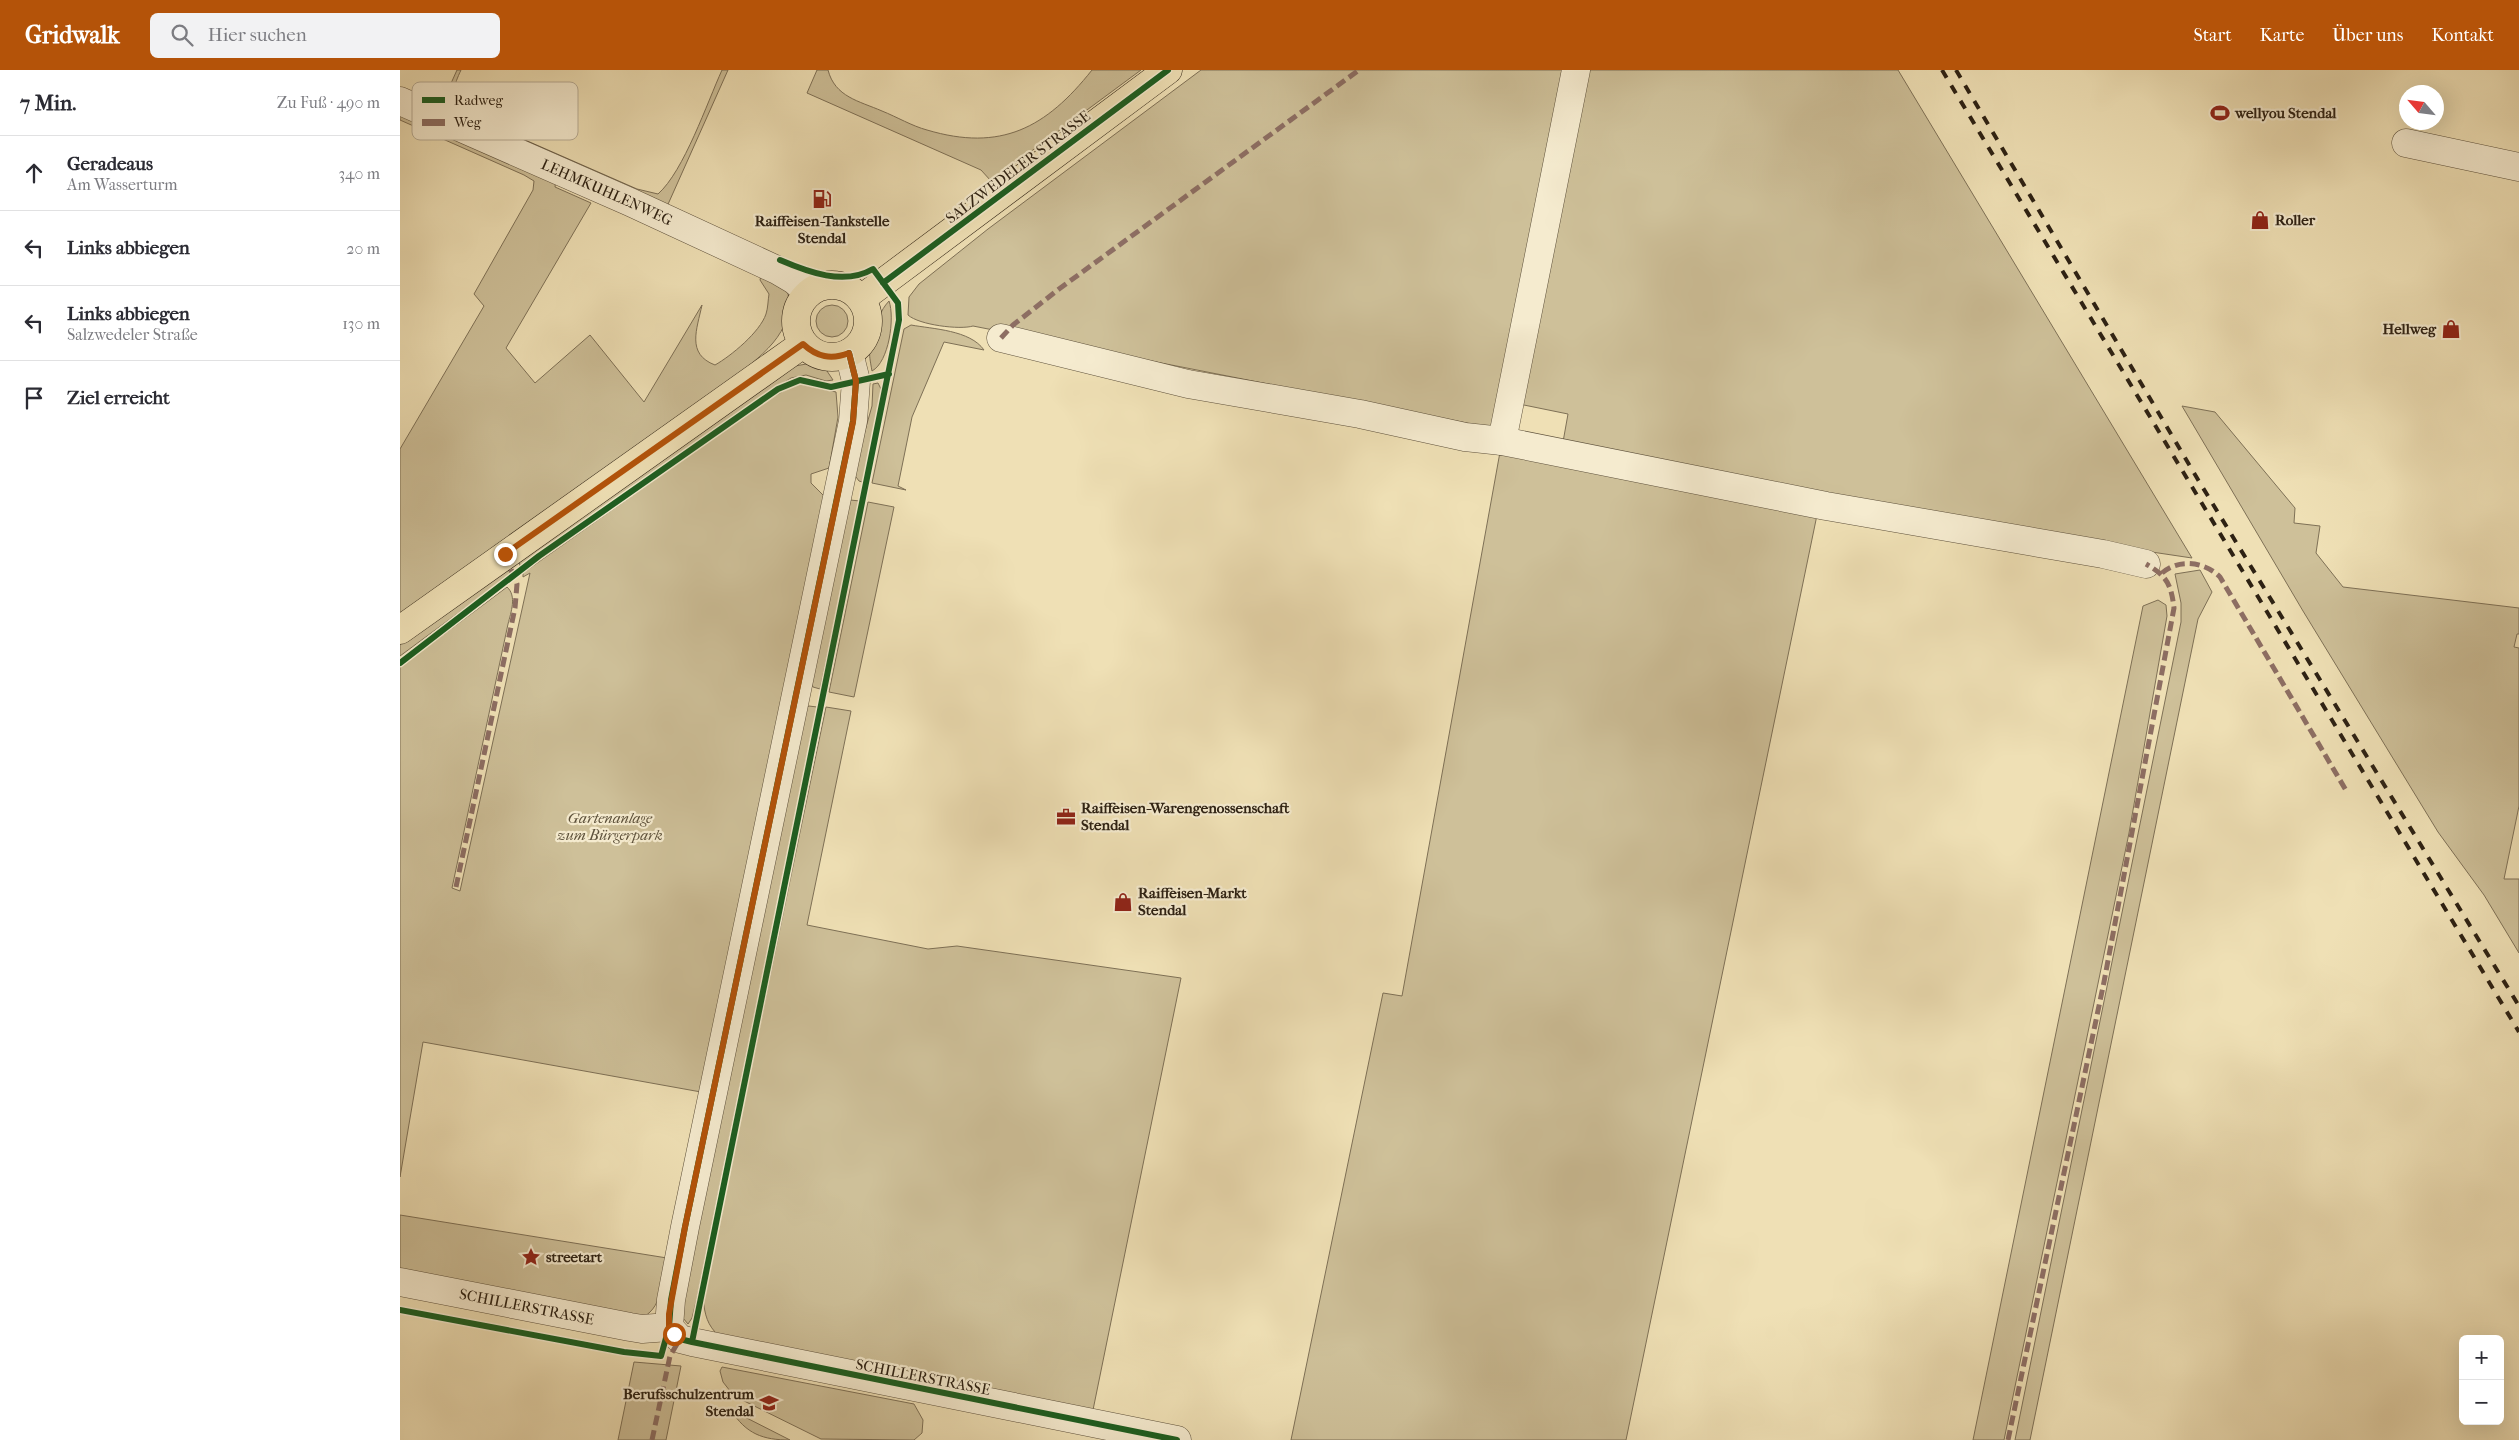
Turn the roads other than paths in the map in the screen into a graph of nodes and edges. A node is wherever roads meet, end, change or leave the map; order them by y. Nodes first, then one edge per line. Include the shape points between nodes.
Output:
1 (1168, 70) edge
2 (1576, 70) edge
3 (400, 101) edge
4 (412, 106) edge
5 (489, 140) edge
6 (2406, 143) dead end
7 (2519, 167) edge
8 (809, 293) junction
9 (860, 299) junction
10 (1001, 338) dead end
11 (803, 344) junction
12 (849, 353) junction
13 (1502, 441) junction
14 (2146, 564) dead end
15 (400, 630) edge
16 (400, 1282) edge
17 (669, 1326) junction
18 (1177, 1440) edge

1 - 9 main road, SALZWEDELER STRASSE
2 - 13 street
3 - 4 street, LEHMKUHLENWEG
5 - 8 street, LEHMKUHLENWEG via 751,258 794,280
6 - 7 street
8 - 9 main road via 832,285 848,289
8 - 11 main road via 798,308 796,317 795,326
9 - 12 main road via 867,316 866,333
10 - 13 street via 1188,384 1360,414 1465,437
11 - 12 main road via 824,357
11 - 15 main road
12 - 17 street via 856,381 853,422 685,1227
13 - 14 street via 1826,506
16 - 17 street, SCHILLERSTRASSE via 642,1329
17 - 18 street, SCHILLERSTRASSE via 680,1339 692,1342

